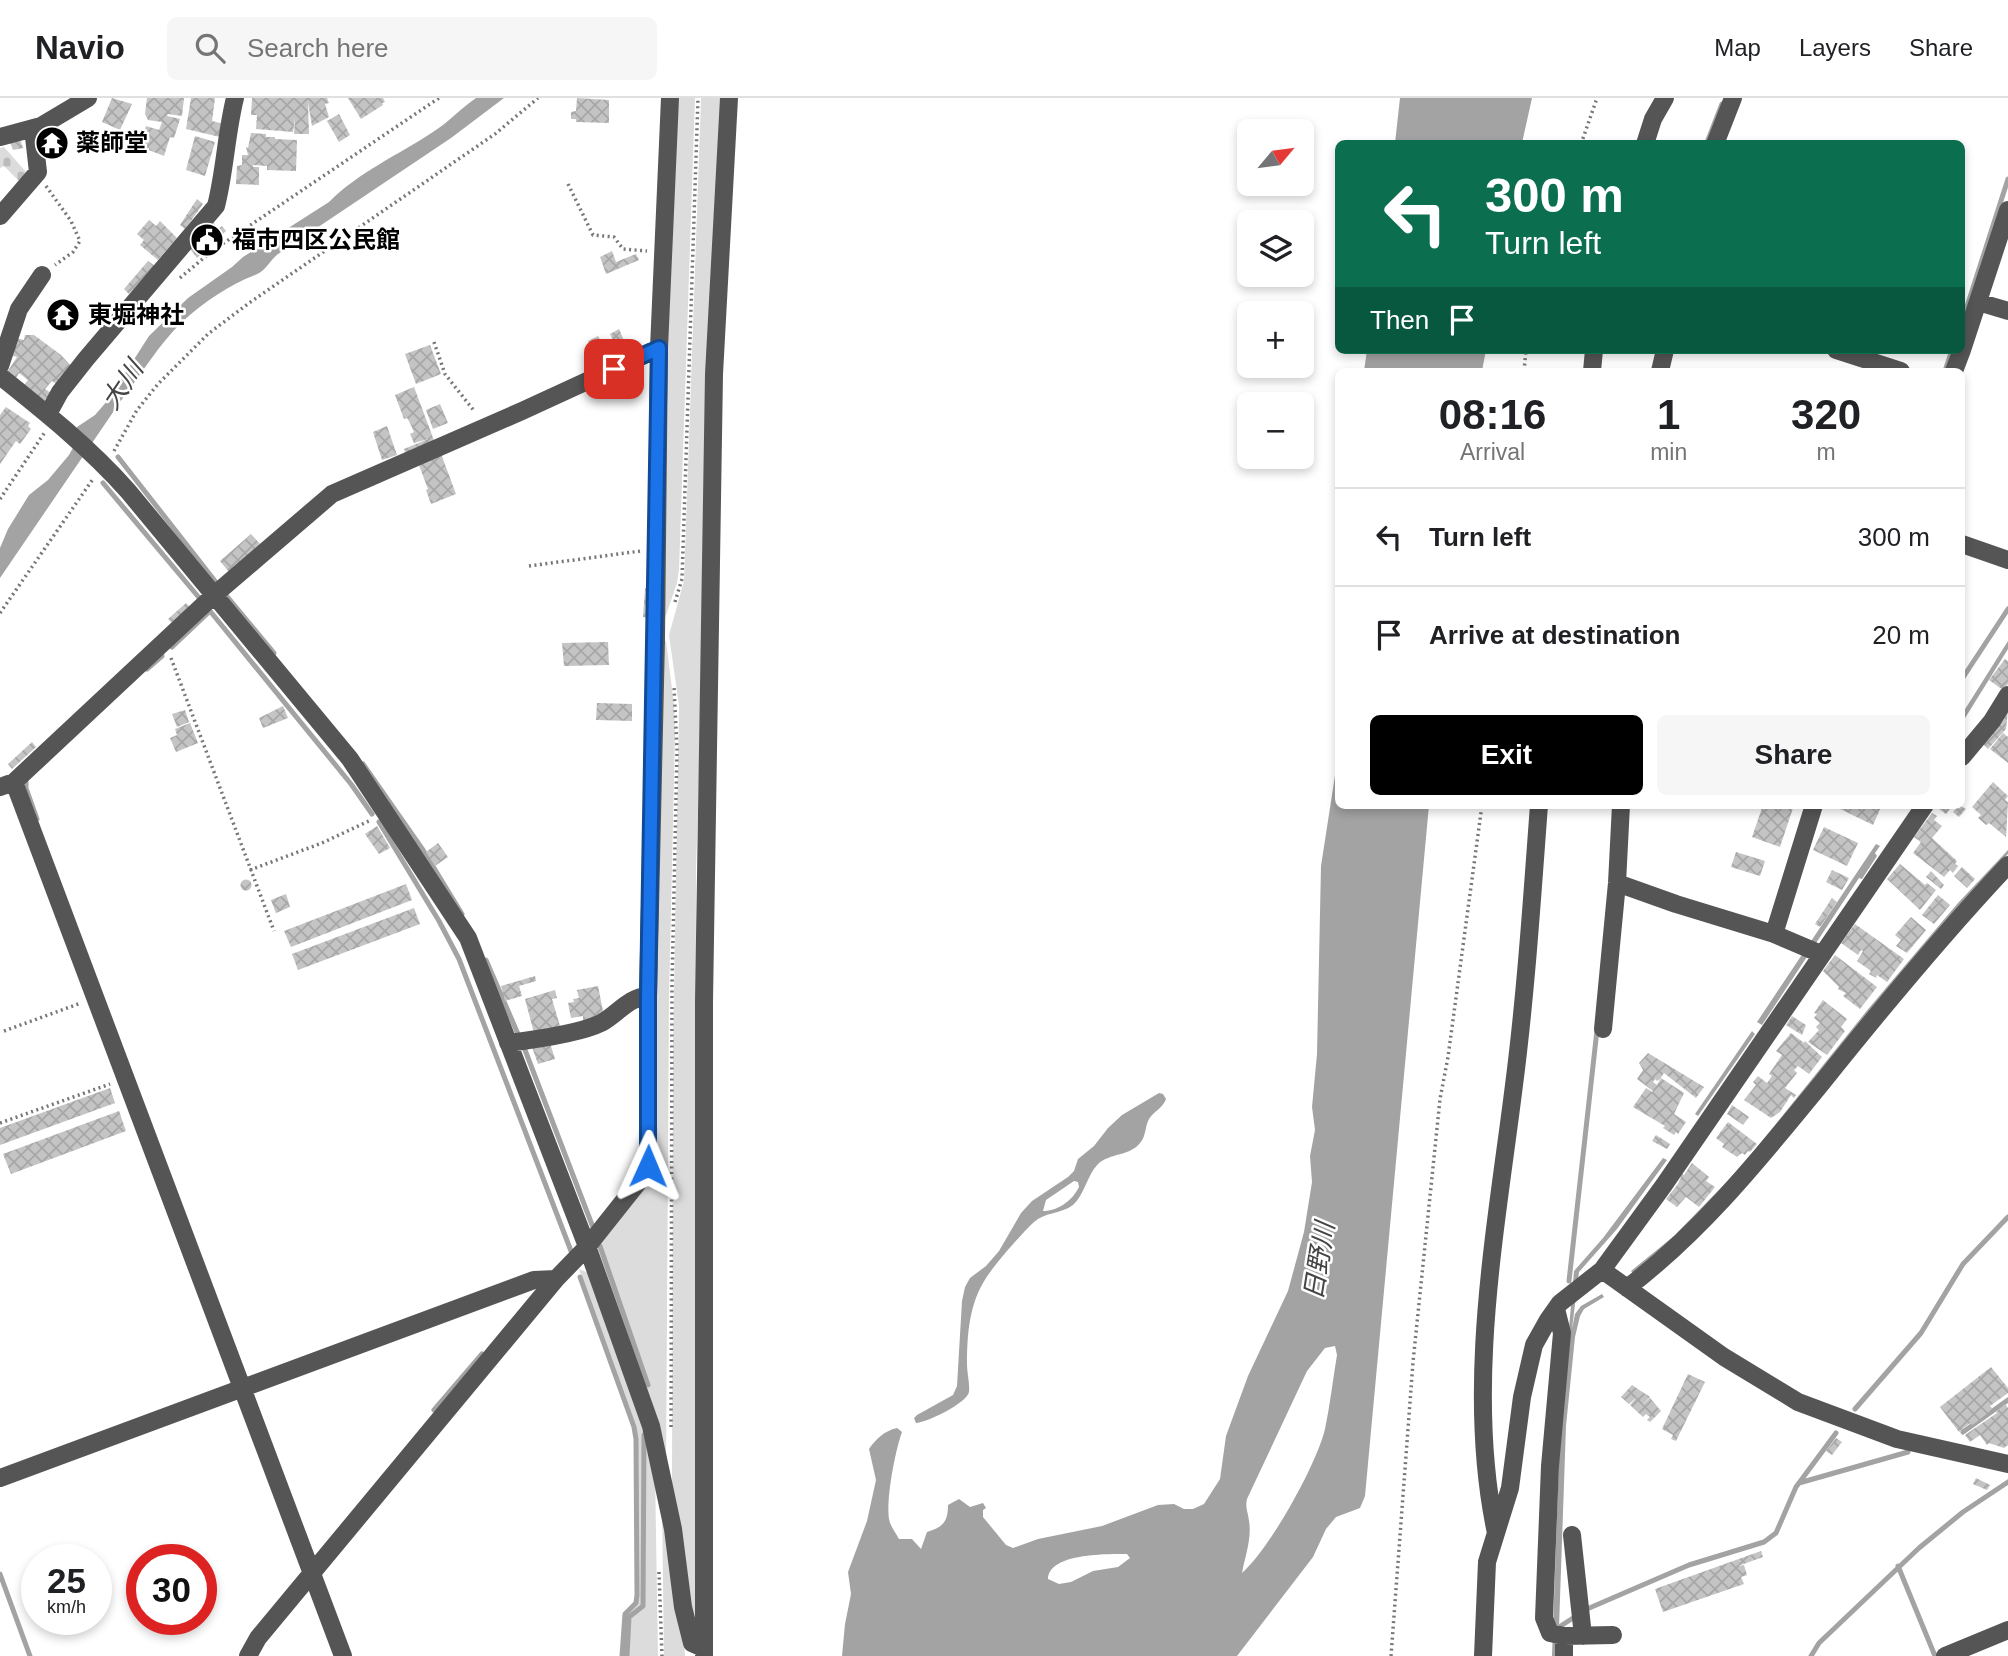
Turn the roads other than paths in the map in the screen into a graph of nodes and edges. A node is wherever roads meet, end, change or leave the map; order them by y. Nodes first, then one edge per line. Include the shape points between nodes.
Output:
1 (235, 98) edge
2 (670, 98) edge
3 (729, 98) edge
4 (1665, 98) edge
5 (1733, 98) edge
6 (86, 99) edge
7 (33, 128) junction
8 (0, 137) edge
9 (1646, 140) edge
10 (1717, 140) edge
11 (2008, 210) edge
12 (0, 216) edge
13 (42, 275) road end
14 (1978, 302) junction
15 (2008, 311) edge
16 (1965, 341) edge
17 (659, 348) junction
18 (1848, 354) edge
19 (0, 366) edge
20 (1892, 368) edge
21 (0, 376) edge
22 (53, 418) junction
23 (1965, 545) edge
24 (2008, 560) edge
25 (213, 596) junction
26 (2008, 695) edge
27 (1965, 748) edge
28 (7, 785) edge
29 (1539, 809) edge
30 (1621, 809) edge
31 (1813, 809) edge
32 (1922, 809) edge
33 (2008, 865) edge
34 (1617, 883) junction
35 (1774, 933) junction
36 (1813, 950) junction
37 (648, 996) junction
38 (1603, 1029) dead end
39 (508, 1043) junction
40 (587, 1247) junction
41 (1602, 1270) junction
42 (556, 1279) junction
43 (1627, 1288) junction
44 (1568, 1297) junction
45 (241, 1388) junction
46 (2008, 1464) edge
47 (0, 1478) edge
48 (1496, 1533) junction
49 (1572, 1535) dead end
50 (312, 1573) junction
51 (2008, 1630) edge
52 (1557, 1635) junction
53 (1613, 1635) dead end
54 (1583, 1636) junction
55 (697, 1651) edge
56 (248, 1656) edge
57 (343, 1656) edge
58 (1483, 1656) edge
59 (1564, 1656) edge
60 (1945, 1656) edge

1 - 22 street via 216,206 60,392
2 - 17 street
3 - 55 street via 714,374
4 - 9 street
5 - 10 street
6 - 7 street
7 - 8 street
7 - 12 street via 36,173
11 - 14 street
13 - 19 street via 19,309
14 - 15 street
14 - 16 street
17 - 25 street via 332,494
17 - 37 street
18 - 20 street
21 - 22 street
22 - 25 street via 104,464
23 - 24 street
25 - 28 street
25 - 39 street via 351,759 468,938
26 - 27 street via 1992,721
28 - 45 street via 95,999
29 - 48 street via 1520,1040 1486,1316 1484,1428 1487,1490
30 - 34 street
31 - 35 street
32 - 36 street
33 - 43 street via 1959,916 1749,1172 1696,1230
34 - 35 street
34 - 38 street
35 - 36 street
36 - 41 street via 1664,1185
37 - 39 street via 637,997 599,1024
37 - 40 street via 648,1166
39 - 40 street
40 - 42 street
40 - 55 street via 651,1426 673,1529 683,1607
41 - 43 street
41 - 44 street
42 - 45 street via 534,1280
42 - 50 street
43 - 46 street via 1724,1357 1798,1402 1897,1439
44 - 48 street via 1534,1345 1510,1488
44 - 52 street via 1554,1406 1545,1556 1544,1618
45 - 47 street
45 - 50 street
48 - 58 street via 1487,1562
49 - 54 street
50 - 56 street
50 - 57 street
51 - 60 street
52 - 54 street
52 - 59 street
53 - 54 street

